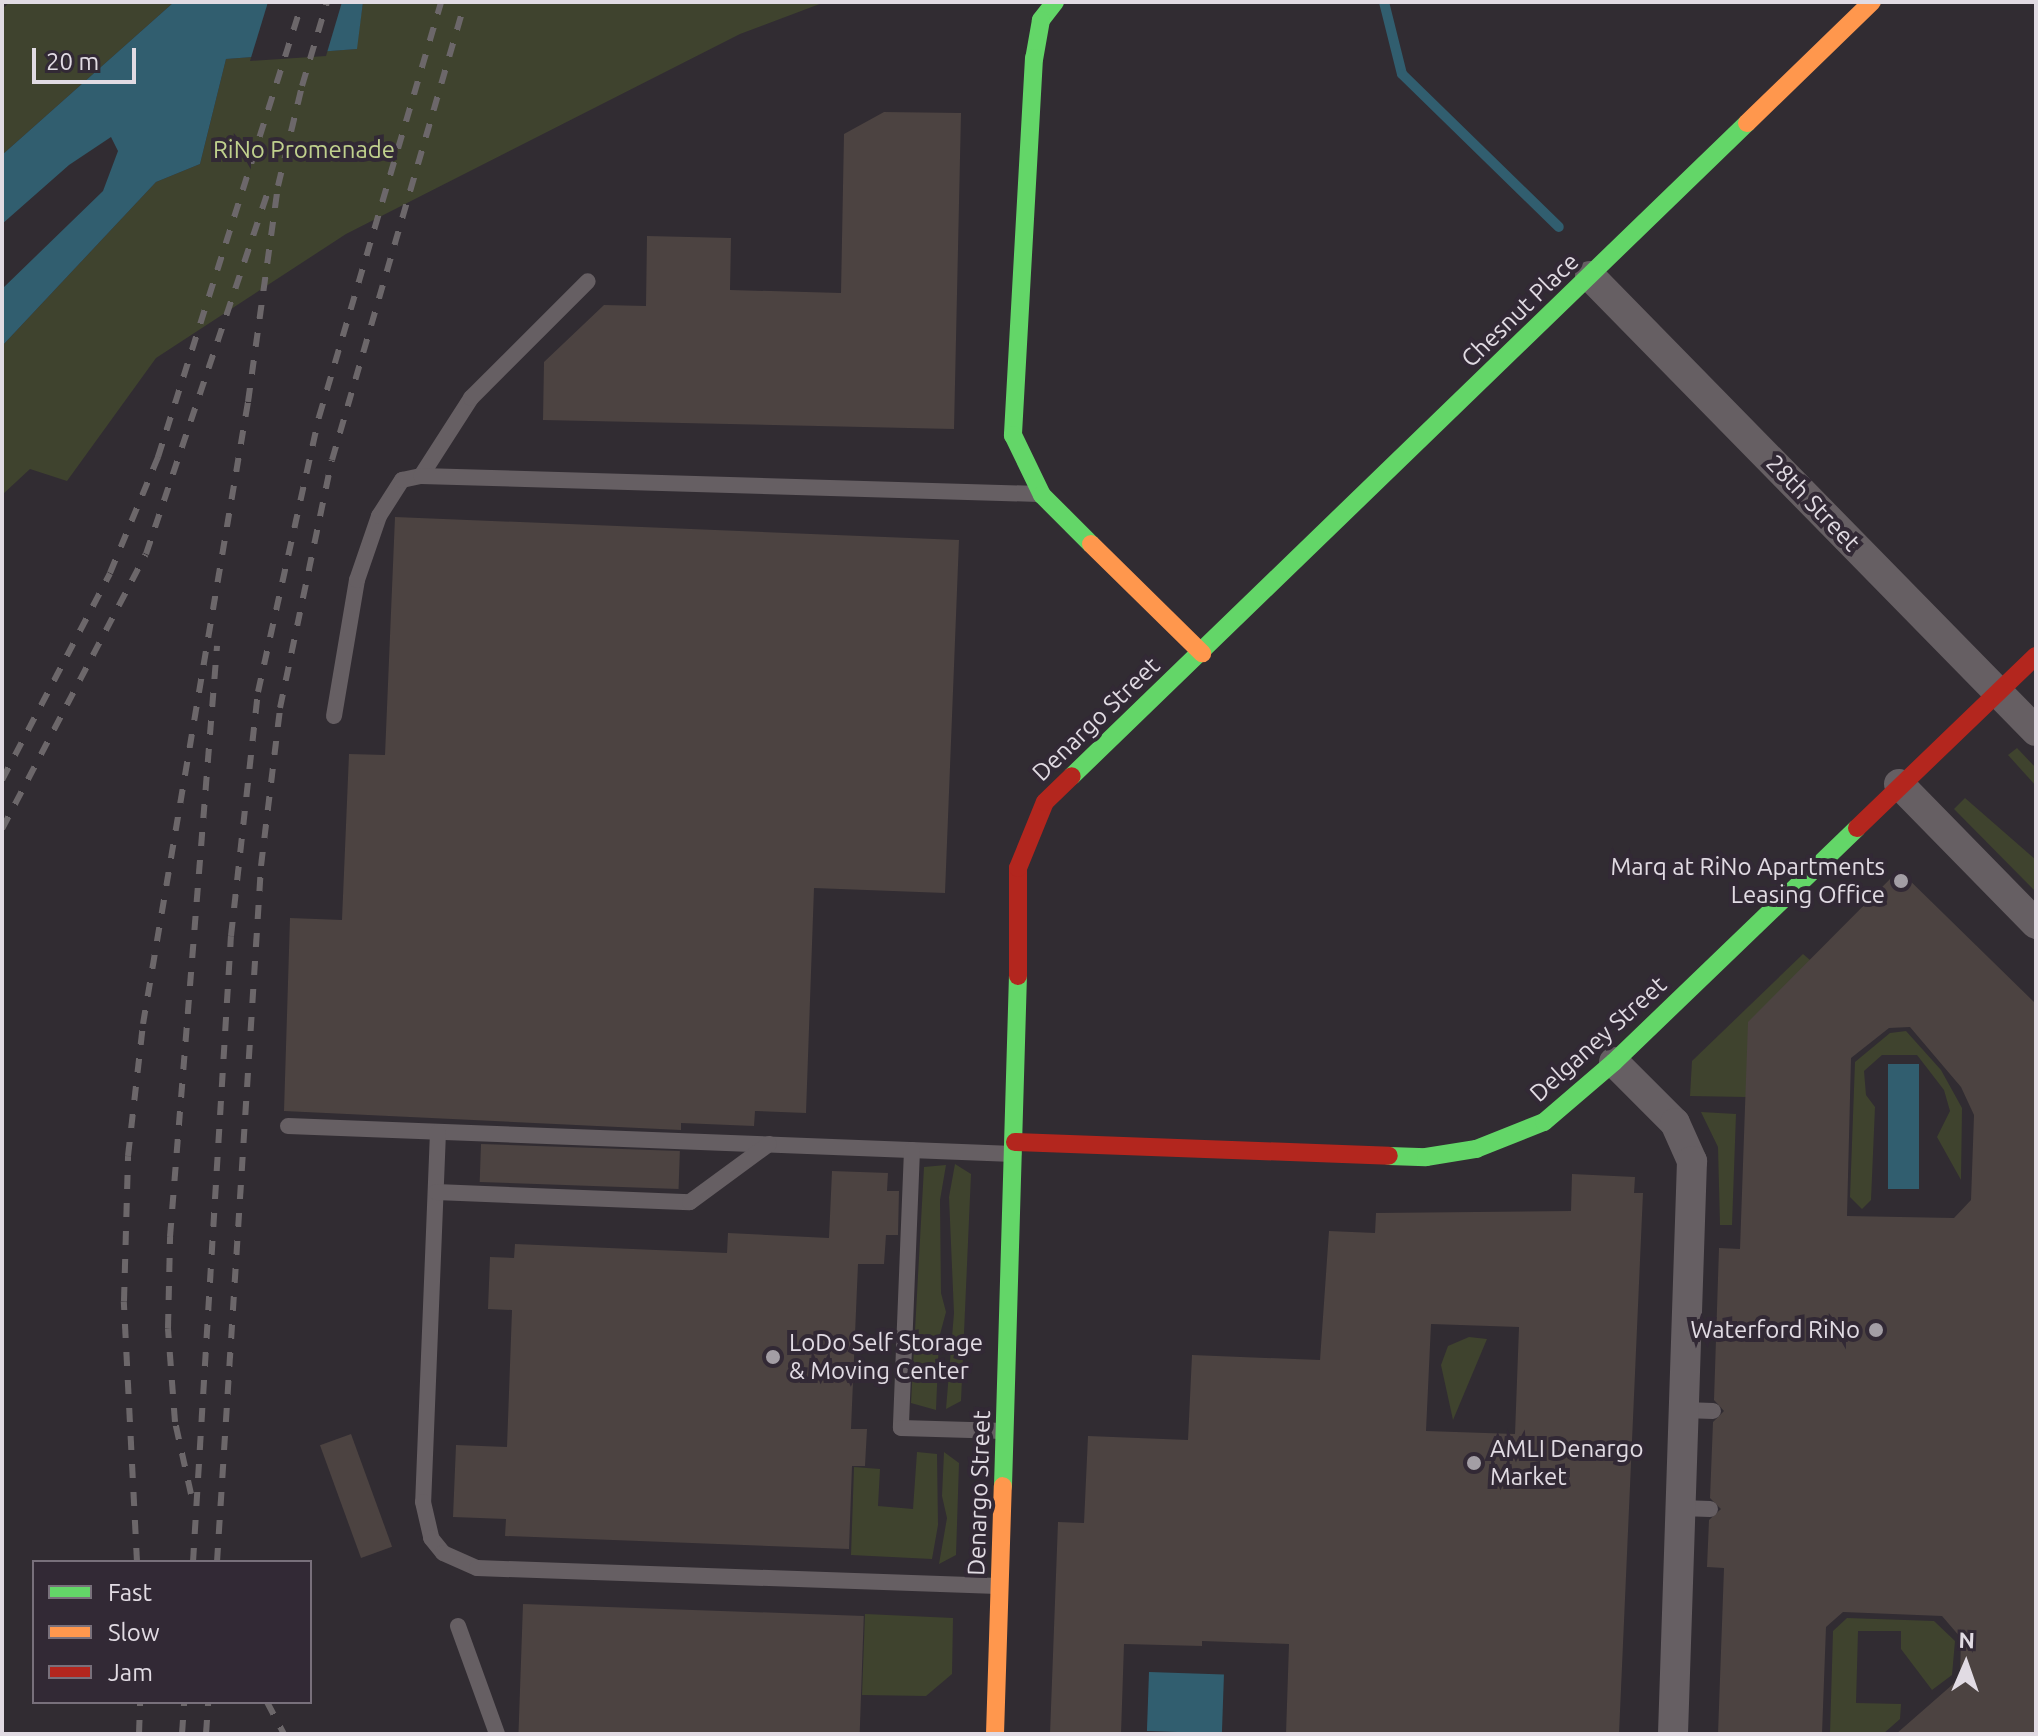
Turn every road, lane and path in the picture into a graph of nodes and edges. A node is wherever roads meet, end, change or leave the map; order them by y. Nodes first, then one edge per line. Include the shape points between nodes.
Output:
1 (1055, 2) edge
2 (1872, 2) edge
3 (1590, 276) junction
4 (588, 281) dead end
5 (421, 476) junction
6 (1042, 495) junction
7 (1202, 653) junction
8 (2036, 656) edge
9 (1999, 692) junction
10 (334, 716) dead end
11 (2036, 731) edge
12 (1899, 784) junction
13 (2036, 924) edge
14 (1614, 1062) junction
15 (288, 1126) dead end
16 (438, 1132) junction
17 (769, 1144) junction
18 (1015, 1148) junction
19 (912, 1150) junction
20 (436, 1192) junction
21 (1005, 1431) junction
22 (1000, 1586) junction
23 (458, 1626) dead end
24 (497, 1734) edge
25 (995, 1734) edge
26 (1673, 1734) edge

1 - 6 street via 1041,20 1034,58 1013,435
2 - 3 street, Chesnut Place
3 - 7 street, Chesnut Place
3 - 9 street, 28th Street
4 - 5 lane via 471,398
5 - 6 lane
5 - 10 lane via 402,480 379,516 357,580
6 - 7 street
7 - 18 street, Denargo Street via 1045,802 1018,868
8 - 9 street, Delganey Street
9 - 11 street, 28th Street
9 - 12 street, Delganey Street
12 - 13 street
12 - 14 street, Delganey Street
14 - 18 street, Delganey Street via 1544,1122 1476,1149 1426,1157
14 - 26 street via 1675,1123 1692,1161 1699,1410
15 - 16 lane
16 - 17 lane
16 - 20 lane
17 - 19 lane
17 - 20 lane via 690,1202
18 - 19 lane
18 - 21 street, Denargo Street
19 - 21 lane via 901,1428
20 - 22 lane via 423,1502 431,1538 443,1553 477,1568
21 - 22 street, Denargo Street
22 - 25 street, Denargo Street
23 - 24 lane

